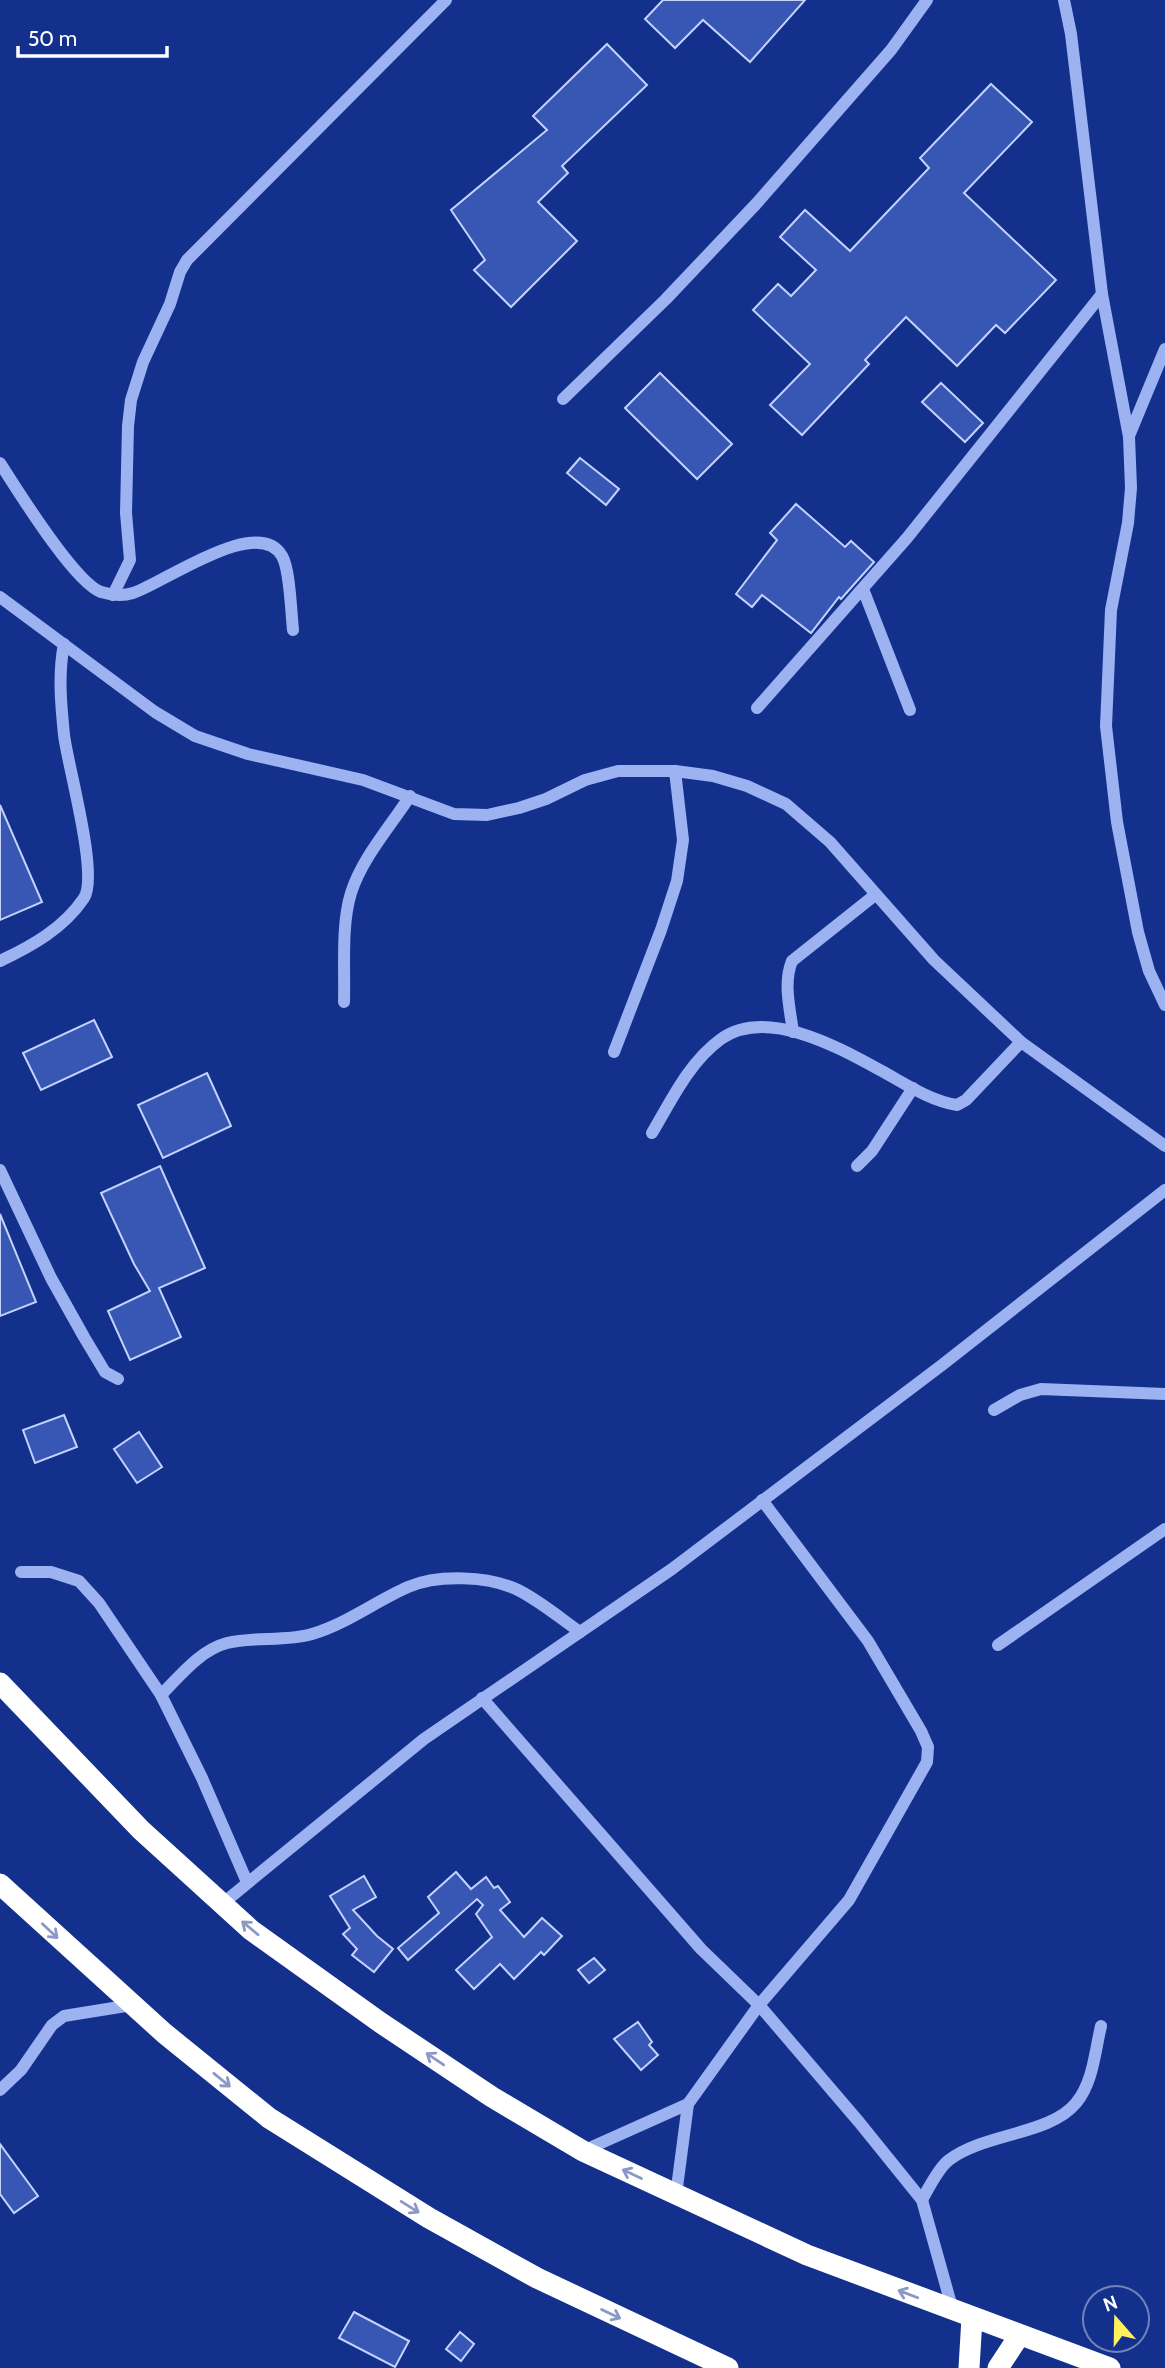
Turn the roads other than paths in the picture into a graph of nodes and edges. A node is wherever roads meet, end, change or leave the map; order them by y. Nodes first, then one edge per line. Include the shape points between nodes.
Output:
1 (446, 0) edge
2 (928, 0) edge
3 (1064, 0) edge
4 (1102, 294) junction
5 (1165, 349) edge
6 (563, 399) dead end
7 (1129, 437) junction
8 (0, 463) edge
9 (863, 589) junction
10 (113, 595) junction
11 (0, 597) edge
12 (293, 630) dead end
13 (64, 644) junction
14 (757, 708) dead end
15 (910, 710) dead end
16 (675, 771) junction
17 (410, 796) junction
18 (875, 895) junction
19 (0, 961) edge
20 (344, 1002) dead end
21 (1165, 1005) edge
22 (793, 1032) junction
23 (1021, 1042) junction
24 (614, 1052) dead end
25 (913, 1088) junction
26 (652, 1133) dead end
27 (1165, 1146) edge
28 (857, 1167) dead end
29 (0, 1170) edge
30 (1165, 1190) edge
31 (118, 1379) dead end
32 (1165, 1394) edge
33 (994, 1410) dead end
34 (762, 1500) junction
35 (1165, 1529) edge
36 (21, 1572) dead end
37 (580, 1632) junction
38 (998, 1645) dead end
39 (0, 1683) edge
40 (161, 1695) junction
41 (482, 1698) junction
42 (247, 1882) junction
43 (0, 1884) edge
44 (222, 1904) junction
45 (132, 2005) junction
46 (759, 2006) junction
47 (1101, 2026) dead end
48 (0, 2090) edge
49 (688, 2104) junction
50 (583, 2151) junction
51 (676, 2195) junction
52 (922, 2200) junction
53 (962, 2315) junction
54 (1020, 2336) junction
55 (728, 2368) edge
56 (969, 2368) edge
57 (998, 2368) edge
58 (1110, 2368) edge

1 - 10 street via 180,272 131,400 130,560
2 - 6 street via 891,50 756,204
3 - 4 street
4 - 7 street
4 - 9 street
5 - 7 street
7 - 21 street via 1132,488 1111,610 1106,726 1117,822 1138,932
8 - 10 street via 85,582
9 - 14 street
9 - 15 street
10 - 12 street via 132,593 219,552 261,541 282,555 286,566
11 - 13 street
13 - 17 street via 195,736
13 - 19 street via 60,666 64,737 89,860 86,896 55,929
16 - 17 street via 618,771 585,780 546,799 487,815 454,814
16 - 18 street via 747,786 786,804 830,842
16 - 24 street via 683,840 677,881
17 - 20 street via 360,870 350,895
18 - 22 street via 792,961 787,984
18 - 23 street via 934,960
22 - 25 street via 836,1046
22 - 26 street via 763,1026 721,1039 683,1080
23 - 25 street via 957,1105
23 - 27 street
25 - 28 street
29 - 31 street via 83,1337 105,1372
30 - 34 street
32 - 33 street via 1041,1389
34 - 37 street via 672,1570
34 - 46 street via 868,1641 928,1747 927,1762 849,1899
35 - 38 street
36 - 40 street via 51,1572 79,1581
37 - 40 street via 517,1590 495,1582 438,1578 411,1586 313,1633 211,1649
37 - 41 street
39 - 44 highway via 141,1830
40 - 42 street
41 - 42 street
41 - 46 street via 701,1949
42 - 44 street
43 -> 45 highway
50 -> 44 highway via 381,2023
45 - 48 street via 64,2016 52,2025 22,2070
45 -> 55 highway via 270,2118 429,2218 537,2278
46 - 49 street
46 - 52 street
47 - 52 street via 1087,2085 1077,2103 1037,2127 986,2141 947,2160
49 - 50 street
49 - 51 street
51 -> 50 highway
53 -> 51 highway via 807,2255
52 - 53 street
53 - 54 highway
53 - 56 highway
54 - 57 highway
54 - 58 highway

